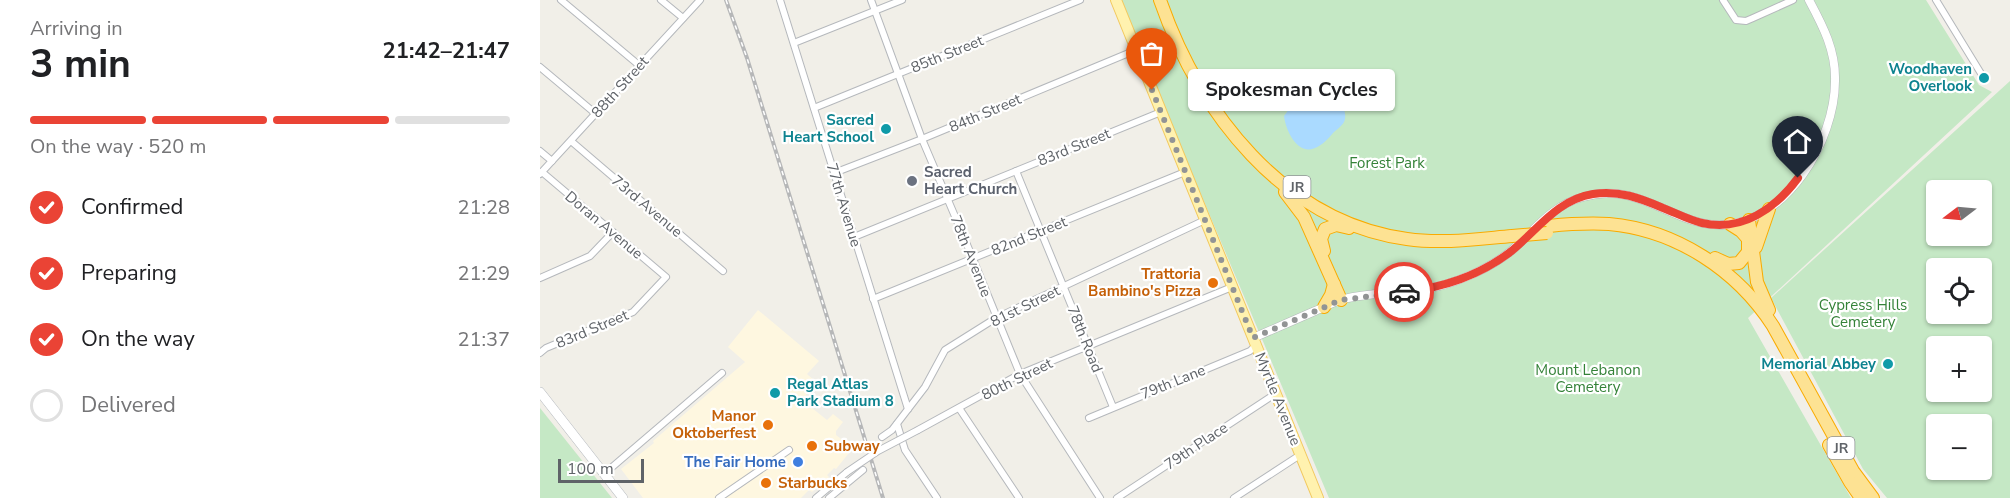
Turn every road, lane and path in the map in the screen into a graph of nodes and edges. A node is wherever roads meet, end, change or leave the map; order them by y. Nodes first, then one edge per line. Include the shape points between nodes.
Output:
1 (561, 0) edge
2 (661, 0) edge
3 (700, 0) edge
4 (780, 0) edge
5 (871, 0) edge
6 (902, 0) edge
7 (1080, 0) edge
8 (1116, 0) edge
9 (1160, 0) edge
10 (1168, 0) edge
11 (1724, 0) edge
12 (1793, 0) edge
13 (1809, 0) edge
14 (1936, 0) edge
15 (876, 11) junction
16 (683, 18) junction
17 (794, 43) junction
18 (1136, 50) junction
19 (640, 66) junction
20 (540, 67) edge
21 (899, 74) junction
22 (1985, 80) dead end
23 (814, 108) junction
24 (1161, 112) junction
25 (596, 114) junction
26 (922, 139) junction
27 (571, 141) junction
28 (540, 151) edge
29 (552, 161) junction
30 (1016, 171) junction
31 (1185, 172) junction
32 (541, 173) edge
33 (834, 173) junction
34 (1269, 173) junction
35 (947, 198) junction
36 (1769, 209) junction
37 (1205, 220) junction
38 (1746, 220) junction
39 (1730, 224) junction
40 (1548, 230) junction
41 (1041, 231) junction
42 (613, 232) junction
43 (1515, 232) junction
44 (1390, 236) junction
45 (854, 237) junction
46 (1751, 245) junction
47 (1690, 249) junction
48 (973, 258) junction
49 (723, 271) dead end
50 (666, 277) joint
51 (540, 278) edge
52 (1334, 284) junction
53 (1064, 287) junction
54 (1232, 287) junction
55 (873, 299) junction
56 (1343, 299) junction
57 (1324, 308) junction
58 (996, 318) junction
59 (1254, 342) junction
60 (1784, 344) junction
61 (1087, 346) junction
62 (540, 353) edge
63 (722, 373) dead end
64 (1020, 375) junction
65 (540, 392) edge
66 (1275, 393) junction
67 (1113, 407) junction
68 (959, 408) junction
69 (908, 409) junction
70 (1089, 418) dead end
71 (897, 424) junction
72 (882, 438) dead end
73 (789, 450) dead end
74 (1300, 455) junction
75 (863, 470) dead end
76 (604, 474) junction
77 (623, 498) edge
78 (719, 498) edge
79 (816, 498) edge
80 (829, 498) edge
81 (937, 498) edge
82 (1019, 498) edge
83 (1100, 498) edge
84 (1117, 498) edge
85 (1234, 498) edge
86 (1318, 498) edge
87 (1861, 498) edge
88 (1873, 498) edge

1 - 19 street
2 - 16 street
3 - 16 street, 88th Street
4 - 17 street, 77th Avenue
5 - 15 street, 78th Avenue
6 - 15 street
7 - 21 street, 85th Street
8 - 18 main road, Myrtle Avenue
9 - 34 highway, JR via 1188,64 1208,98 1239,141
10 - 43 highway, JR via 1194,58 1224,110 1269,163 1304,192 1355,218 1396,230 1445,235
11 - 12 street via 1736,20 1746,21
13 - 36 street via 1833,54 1836,80 1832,111 1813,159 1791,189
14 - 22 street
15 - 17 street
15 - 21 street, 78th Avenue
16 - 19 street, 88th Street
17 - 23 street, 77th Avenue
18 - 24 main road, Myrtle Avenue
18 - 26 street, 84th Street
19 - 25 street, 88th Street
20 - 25 street
21 - 23 street, 85th Street
21 - 26 street, 78th Avenue
23 - 33 street, 77th Avenue
24 - 30 street, 83rd Street
24 - 31 main road, Myrtle Avenue
25 - 27 street, 88th Street
26 - 33 street, 84th Street
26 - 35 street, 78th Avenue
27 - 29 street, 88th Street
27 - 49 street, 73rd Avenue
28 - 29 street
29 - 32 street, 88th Street
30 - 35 street, 83rd Street
30 - 41 street, 78th Road
31 - 37 main road, Myrtle Avenue
31 - 41 street, 82nd Street
32 - 42 street, Doran Avenue
33 - 45 street, 77th Avenue
34 - 44 highway, JR via 1323,211
34 - 52 highway via 1302,213
35 - 45 street, 83rd Street
35 - 48 street, 78th Avenue
36 - 38 street
36 - 46 highway
37 - 53 street, 81st Street
37 - 54 main road, Myrtle Avenue
38 - 39 street
38 - 46 highway
39 - 46 highway
39 - 56 street via 1701,223 1637,197 1593,194 1563,205 1510,252 1475,273 1434,288
40 - 43 highway, JR, bridge
40 - 47 highway, JR via 1597,224 1620,226 1652,233
40 - 87 highway, JR via 1629,234 1648,239 1688,256 1731,286 1765,327
41 - 48 street, 82nd Street
41 - 53 street, 78th Road
42 - 50 street, Doran Avenue
42 - 51 street via 590,256
43 - 44 highway, JR via 1448,241
44 - 56 highway via 1339,225 1323,231 1322,245
45 - 55 street, 77th Avenue
46 - 47 highway via 1747,255 1733,264
46 - 60 highway via 1759,288
47 - 60 highway, JR via 1748,293
48 - 55 street, 82nd Street
48 - 58 street, 78th Avenue
50 - 62 street, 83rd Street via 633,312
52 - 56 highway
52 - 57 highway
53 - 58 street, 81st Street
53 - 61 street, 78th Road
54 - 59 main road, Myrtle Avenue
54 - 61 street, 80th Street
55 - 69 street, 77th Avenue
56 - 57 street
57 - 59 street
58 - 64 street, 78th Avenue
58 - 69 street, 81st Street via 945,350
59 - 66 main road, Myrtle Avenue
59 - 67 street, 79th Lane via 1250,351
60 - 88 highway, JR via 1853,471
61 - 64 street, 80th Street
61 - 67 street, 78th Road
63 - 76 street
64 - 68 street, 80th Street
64 - 83 street, 78th Avenue
65 - 76 main road
66 - 74 main road, Myrtle Avenue
66 - 84 street, 79th Place
67 - 70 street, 79th Lane
68 - 79 street, 80th Street, bridge via 878,451
68 - 82 street
69 - 71 street, 81st Street
71 - 72 street, 81st Street
71 - 81 street via 905,450
73 - 78 street
74 - 85 street
74 - 86 main road, Myrtle Avenue
75 - 80 street
76 - 77 main road

